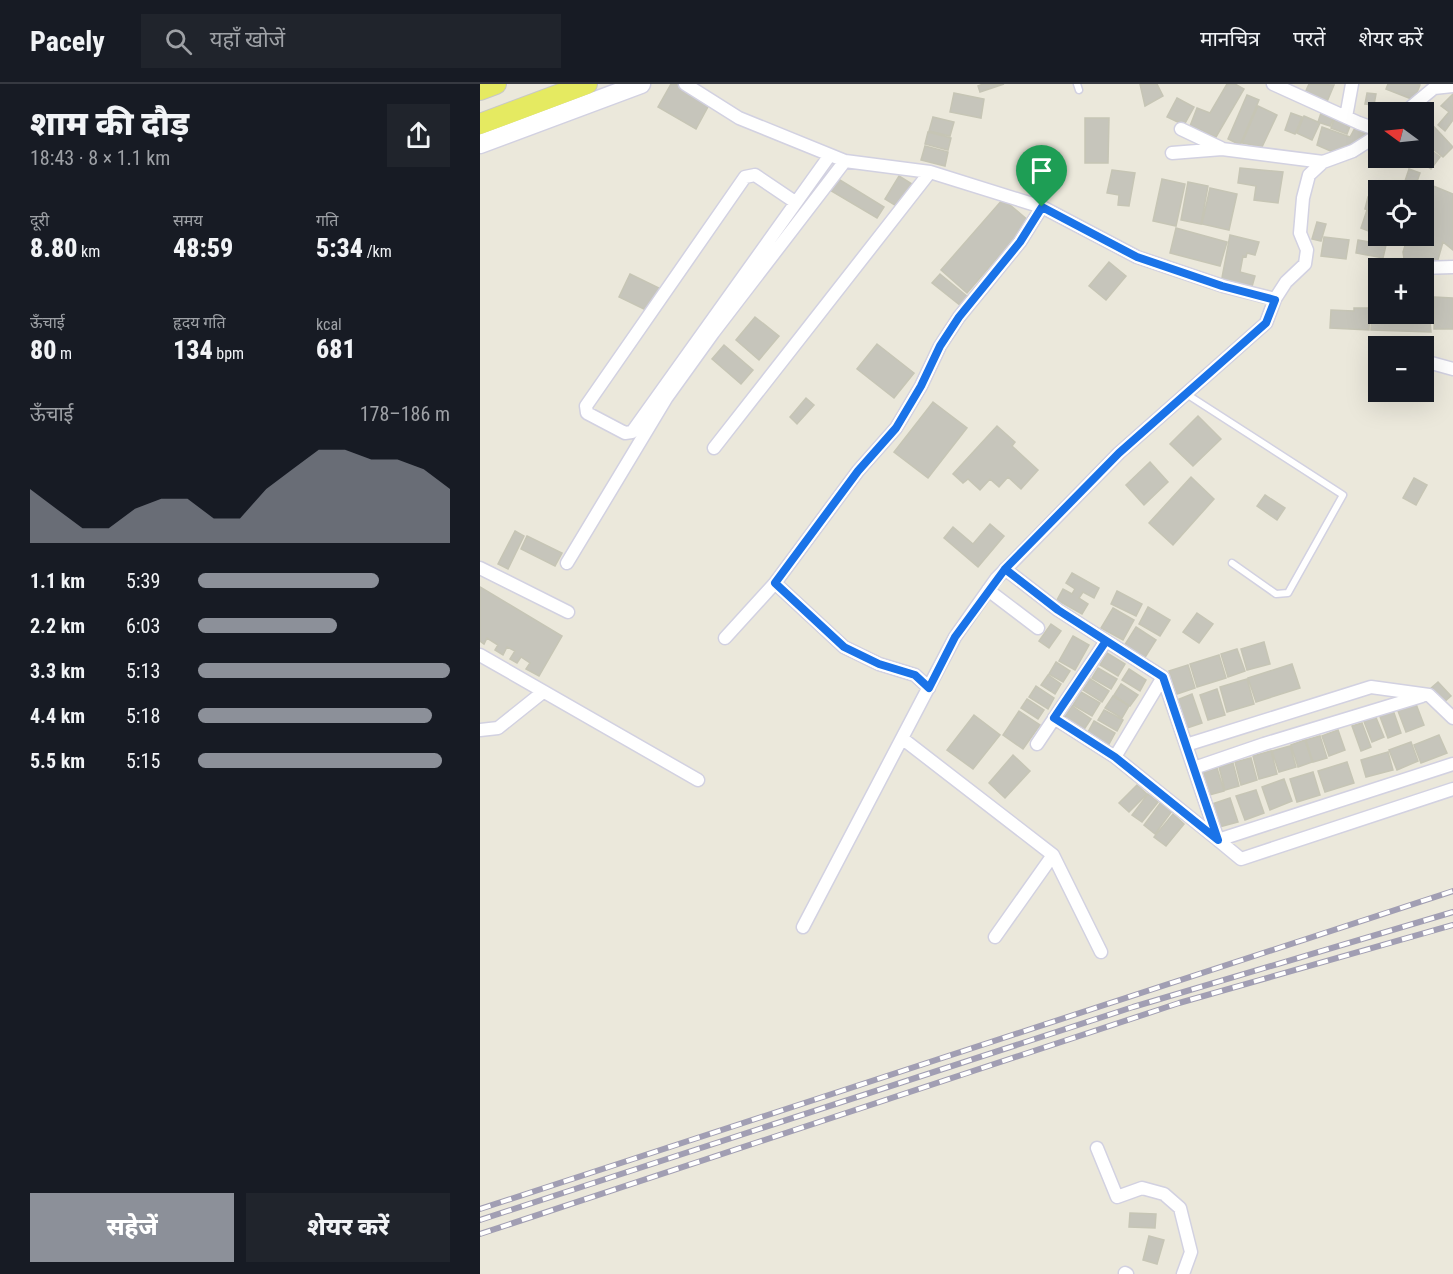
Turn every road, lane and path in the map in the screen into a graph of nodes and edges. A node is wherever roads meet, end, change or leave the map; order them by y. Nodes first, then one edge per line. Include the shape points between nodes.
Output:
1 (496, 84) edge
2 (587, 84) edge
3 (641, 84) edge
4 (685, 84) edge
5 (1273, 84) edge
6 (1352, 84) edge
7 (1453, 86) edge
8 (480, 90) edge
9 (1418, 102) edge
10 (1346, 117) junction
11 (480, 124) edge
12 (1368, 126) edge
13 (1181, 129) dead end
14 (1368, 141) edge
15 (480, 144) edge
16 (1222, 149) junction
17 (1172, 153) dead end
18 (830, 155) junction
19 (845, 161) junction
20 (1323, 162) junction
21 (930, 172) junction
22 (795, 202) junction
23 (1042, 207) junction
24 (1453, 267) edge
25 (1434, 268) edge
26 (1275, 300) junction
27 (1434, 364) edge
28 (1453, 369) edge
29 (1188, 394) junction
30 (714, 448) dead end
31 (567, 563) dead end
32 (1232, 564) dead end
33 (480, 568) edge
34 (1005, 569) junction
35 (775, 583) junction
36 (988, 590) junction
37 (568, 612) dead end
38 (1038, 628) dead end
39 (725, 638) dead end
40 (1106, 641) junction
41 (480, 655) edge
42 (1163, 677) junction
43 (929, 688) junction
44 (543, 692) junction
45 (1429, 695) junction
46 (1054, 718) junction
47 (1453, 718) edge
48 (480, 730) edge
49 (903, 739) junction
50 (1037, 744) dead end
51 (1186, 745) junction
52 (1115, 757) junction
53 (1453, 764) edge
54 (1194, 768) junction
55 (698, 780) dead end
56 (1453, 789) edge
57 (1218, 840) junction
58 (1053, 855) junction
59 (803, 927) dead end
60 (995, 937) dead end
61 (1101, 952) dead end
62 (1097, 1148) dead end
63 (1184, 1274) edge

1 - 8 main road
2 - 11 main road
3 - 15 street
4 - 18 street via 739,118
5 - 10 street
6 - 10 street
7 - 9 street via 1434,88
10 - 12 street
13 - 16 street
14 - 20 street
16 - 17 street
16 - 20 street
18 - 19 street
18 - 22 street
19 - 21 street
19 - 31 street via 712,333 668,397
20 - 26 street via 1309,175 1303,198 1300,233 1307,250 1305,264 1286,282
21 - 23 street
21 - 30 street
22 - 22 street via 632,432 625,433 587,413 586,406 745,177 755,174
23 - 26 street via 1137,257
23 - 35 street via 1020,242 959,317 896,428 858,471
24 - 25 street
26 - 29 street via 1266,323
27 - 28 street
29 - 32 lane via 1343,495 1288,593 1276,594
29 - 34 street via 1119,453
33 - 37 street
34 - 36 street
34 - 40 street
35 - 39 street
35 - 43 street via 844,647 915,675
36 - 38 street
36 - 43 street via 955,637
40 - 42 street
40 - 46 street
41 - 44 street
42 - 51 street
42 - 52 street
43 - 49 street
44 - 48 street via 498,728
44 - 55 street
45 - 47 street
45 - 51 street via 1371,687
45 - 54 street
46 - 50 street
46 - 52 street
49 - 58 street
49 - 59 street
51 - 54 street
52 - 57 street
53 - 57 street
54 - 57 street
56 - 57 street via 1242,859
58 - 60 street
58 - 61 street
62 - 63 street via 1117,1197 1142,1188 1164,1194 1180,1208 1191,1252

